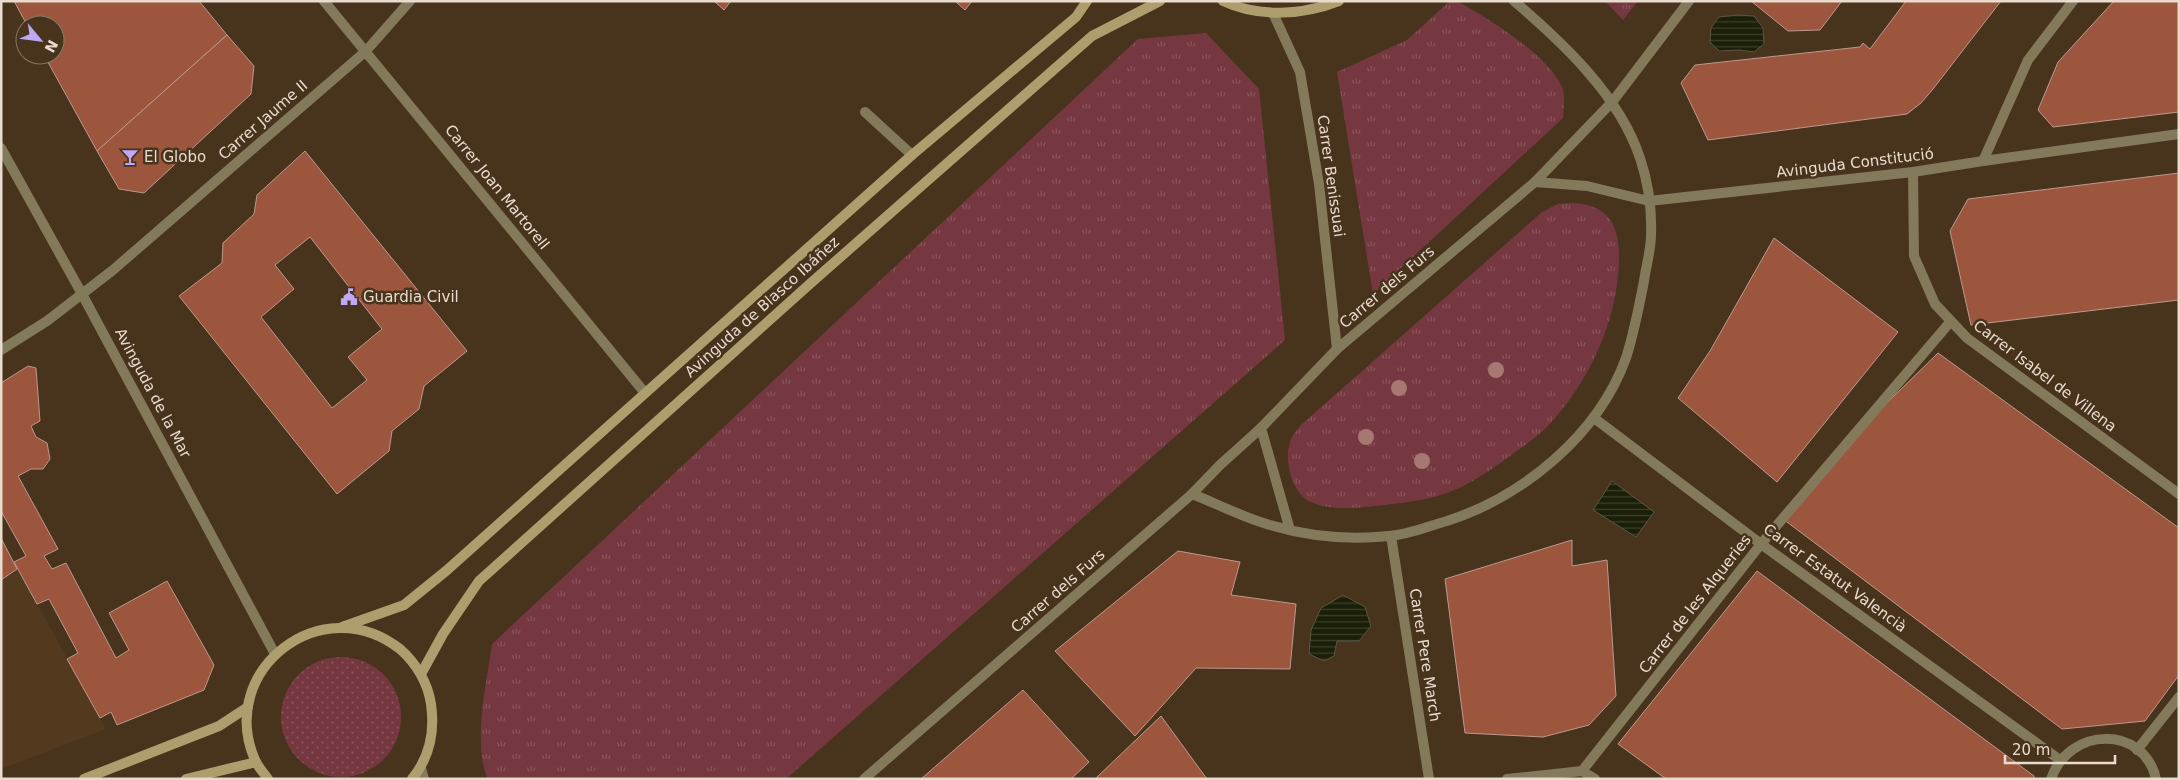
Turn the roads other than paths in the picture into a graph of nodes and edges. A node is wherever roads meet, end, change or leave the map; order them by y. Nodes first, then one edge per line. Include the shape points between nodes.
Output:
1 (324, 1) edge
2 (410, 1) edge
3 (1087, 1) edge
4 (1160, 1) edge
5 (1223, 1) edge
6 (1339, 1) edge
7 (1514, 1) edge
8 (1689, 1) edge
9 (2073, 1) edge
10 (1273, 13) junction
11 (366, 51) junction
12 (1613, 102) junction
13 (865, 112) dead end
14 (2179, 134) edge
15 (1, 148) edge
16 (912, 156) junction
17 (1983, 160) junction
18 (1914, 172) junction
19 (1535, 182) junction
20 (1650, 201) junction
21 (82, 294) junction
22 (1950, 321) junction
23 (1337, 349) junction
24 (1, 350) edge
25 (646, 393) junction
26 (1594, 418) junction
27 (1261, 428) junction
28 (1192, 494) junction
29 (2179, 494) edge
30 (1290, 530) junction
31 (1391, 536) junction
32 (1761, 544) junction
33 (342, 627) junction
34 (275, 654) junction
35 (421, 674) junction
36 (2179, 697) edge
37 (248, 706) junction
38 (2137, 750) junction
39 (2060, 760) junction
40 (256, 762) junction
41 (421, 768) junction
42 (1582, 771) junction
43 (84, 779) edge
44 (186, 779) edge
45 (268, 779) edge
46 (412, 779) edge
47 (424, 779) edge
48 (864, 779) edge
49 (1429, 779) edge
50 (1507, 779) edge
51 (1595, 779) edge
52 (2051, 779) edge
53 (2156, 779) edge

1 - 11 street, Carrer Joan Martorell
2 - 11 street, Carrer Jaume II
3 - 16 main road, Avinguda de Blasco Ibáñez via 1076,17
4 - 35 main road, Avinguda de Blasco Ibáñez via 1092,36 479,582 443,634
5 - 10 main road via 1233,6
6 - 10 main road via 1318,9
7 - 12 street via 1548,30
8 - 12 street, Carrer dels Furs
9 - 17 street via 2028,60
10 - 23 street, Carrer Benissuai via 1300,72 1318,184
11 - 21 street, Carrer Jaume II
11 - 25 street, Carrer Joan Martorell
12 - 19 street, Carrer dels Furs
12 - 20 street via 1639,156
13 - 16 street
14 - 17 street, Avinguda Constitució
15 - 21 street, Avinguda de la Mar
16 - 25 main road, Avinguda de Blasco Ibáñez
17 - 18 street, Avinguda Constitució
18 - 20 street, Avinguda Constitució
18 - 22 street, Carrer Isabel de Villena via 1914,256 1935,304
19 - 20 street, Avinguda Constitució via 1587,186
19 - 23 street, Carrer dels Furs
20 - 26 street via 1652,237 1639,310 1626,358
21 - 24 street, Carrer Jaume II
21 - 34 street, Avinguda de la Mar
22 - 29 street, Carrer Isabel de Villena via 1967,338
22 - 32 street, Carrer de les Alqueries
23 - 27 street, Carrer dels Furs
25 - 33 main road, Avinguda de Blasco Ibáñez via 404,606
26 - 31 street via 1532,477 1491,504
26 - 32 street, Carrer Estatut Valencià
27 - 28 street, Carrer dels Furs
27 - 30 street
28 - 30 street via 1268,525
28 - 48 street, Carrer dels Furs
30 - 31 street via 1331,536
31 - 49 street, Carrer Pere March
32 - 39 street, Carrer Estatut Valencià
32 - 42 street, Carrer de les Alqueries
33 - 34 main road via 318,630 295,639
33 - 35 main road via 388,640
34 - 37 main road via 258,678
35 - 41 main road via 430,696 433,720 430,745
36 - 38 street
37 - 40 main road via 247,725
37 - 43 main road via 219,726
38 - 39 street via 2113,739 2094,738 2076,745
38 - 53 street via 2146,758
39 - 52 street
40 - 44 main road
40 - 45 main road
41 - 46 main road
41 - 47 street
42 - 50 street
42 - 51 street

